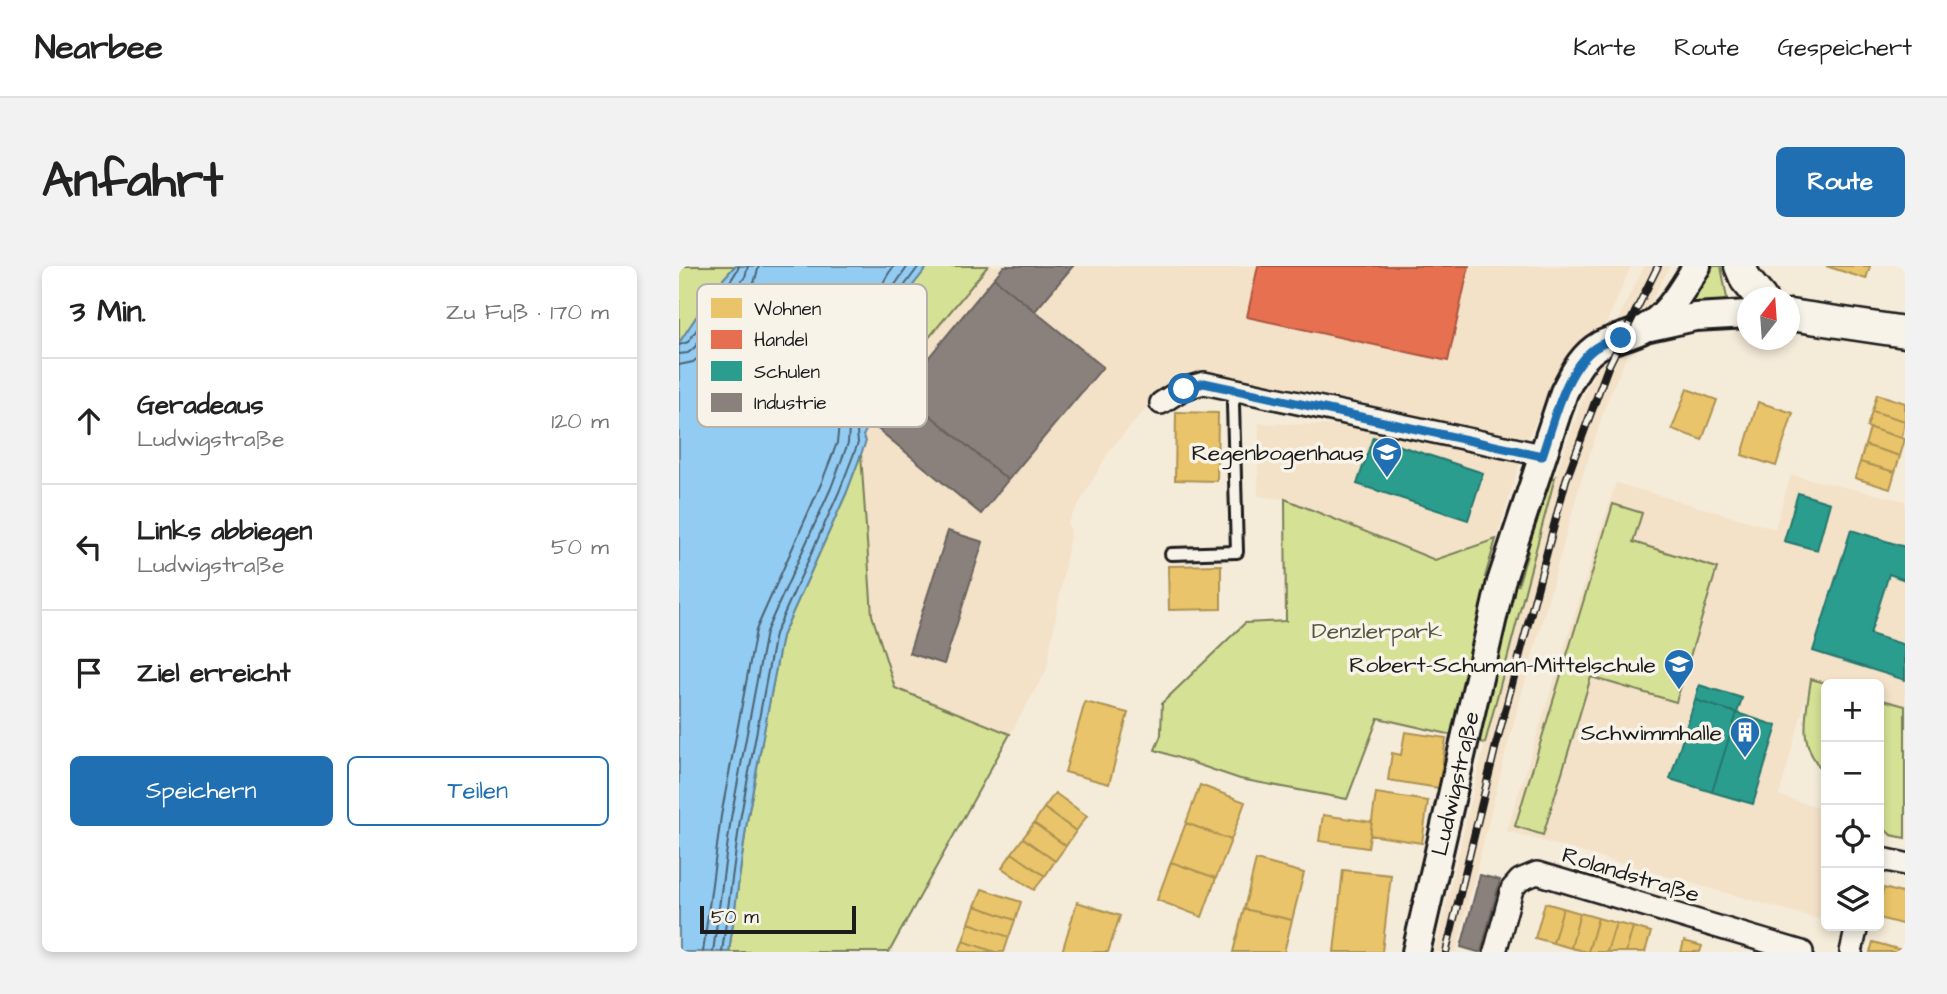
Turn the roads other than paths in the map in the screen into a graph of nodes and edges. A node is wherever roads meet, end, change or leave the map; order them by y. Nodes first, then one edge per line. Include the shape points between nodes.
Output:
1 (1697, 266) edge
2 (1740, 266) edge
3 (1752, 287) edge
4 (1737, 315) edge
5 (1800, 316) edge
6 (1645, 328) junction
7 (1905, 332) edge
8 (1237, 390) junction
9 (1161, 403) dead end
10 (1542, 456) junction
11 (1171, 554) dead end
12 (1884, 861) edge
13 (1905, 864) edge
14 (1856, 931) edge
15 (1416, 952) edge
16 (1495, 952) edge
17 (1802, 952) edge
18 (1851, 952) edge

1 - 6 street, Ludwigstraße via 1671,307
2 - 3 main road
4 - 6 street via 1695,317
5 - 7 main road
6 - 10 street, Ludwigstraße via 1600,345 1579,364
8 - 9 street via 1204,383
8 - 10 street
8 - 11 lane via 1233,404 1237,552
10 - 15 street, Ludwigstraße via 1501,582
12 - 13 street
14 - 18 street
16 - 17 street, Rolandstraße via 1512,889 1537,873

